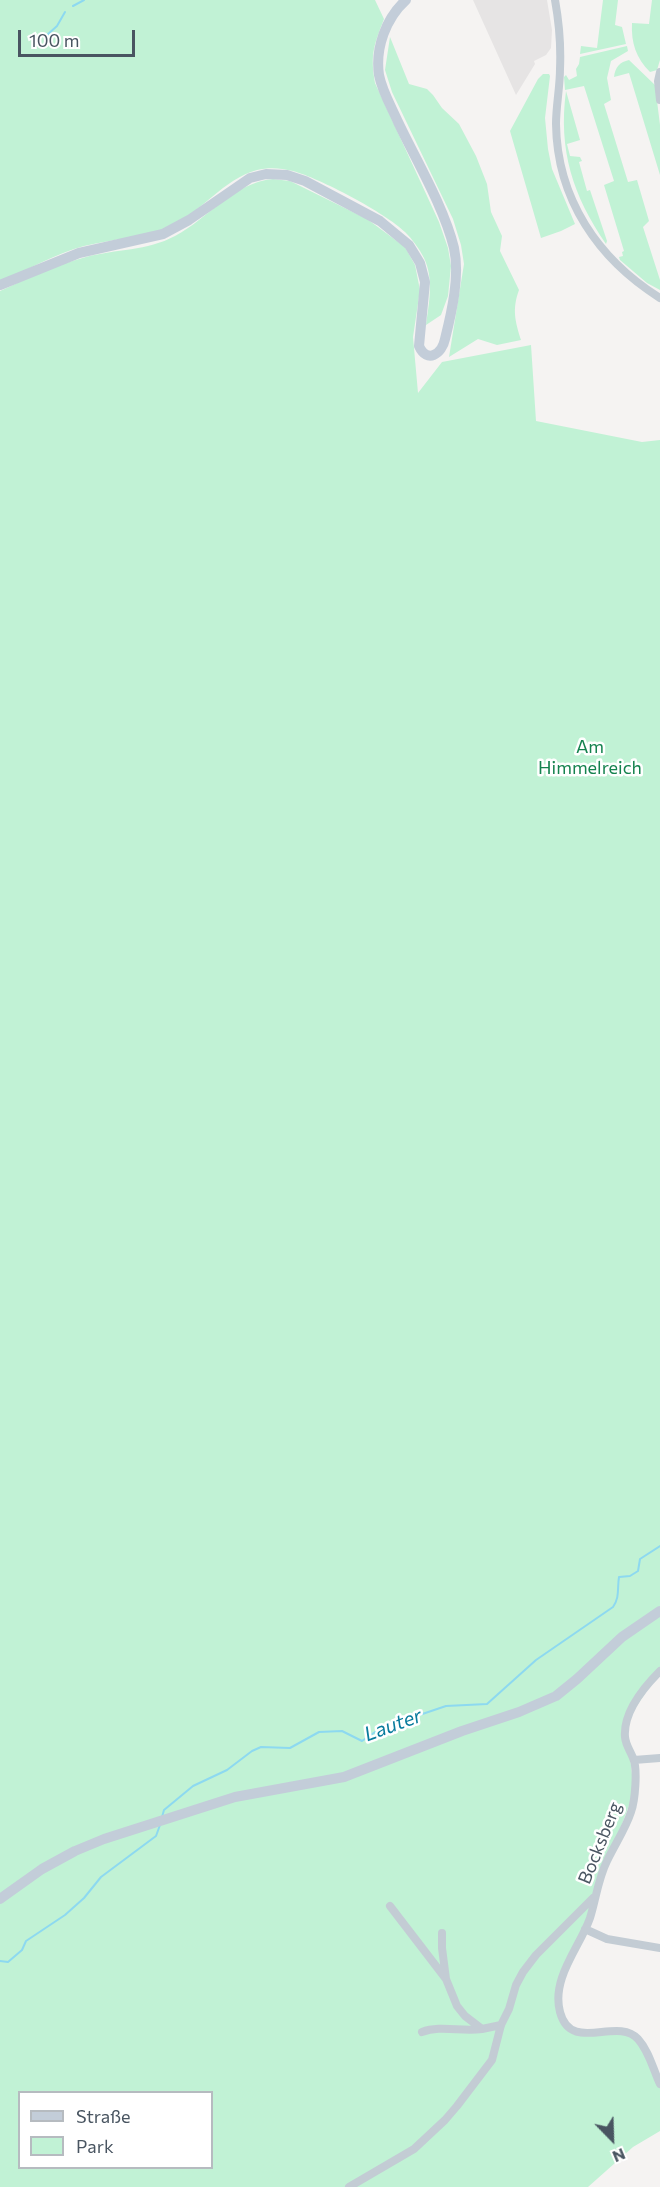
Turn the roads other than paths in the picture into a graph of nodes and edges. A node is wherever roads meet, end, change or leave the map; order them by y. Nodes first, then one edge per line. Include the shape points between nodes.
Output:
1 (406, 0) edge
2 (555, 0) edge
3 (660, 72) edge
4 (660, 100) edge
5 (0, 285) edge
6 (660, 298) edge
7 (660, 1611) edge
8 (660, 1671) edge
9 (660, 1758) edge
10 (634, 1760) junction
11 (594, 1897) junction
12 (0, 1899) edge
13 (390, 1906) dead end
14 (585, 1929) junction
15 (442, 1933) dead end
16 (660, 1948) edge
17 (446, 1979) junction
18 (501, 2025) junction
19 (482, 2029) junction
20 (422, 2032) dead end
21 (660, 2084) edge
22 (349, 2187) edge

1 - 5 main road via 385,30 378,62 383,90 443,218 455,254 447,331 444,345 436,355 425,355 419,346 425,282 409,244 380,221 286,175 250,178 163,234 79,253
2 - 6 street via 560,39 557,136 569,192 591,235 611,259 627,276
3 - 4 street
7 - 12 main road via 622,1637 556,1696 344,1777 235,1797 90,1845 42,1869
8 - 10 street, Bocksberg via 631,1708 626,1722 626,1745
9 - 10 street
10 - 11 street, Bocksberg via 634,1803
11 - 14 street, Bocksberg
11 - 18 street via 536,1955 516,1985
13 - 17 street
14 - 16 street via 607,1939
14 - 21 street, Bocksberg via 564,1974 560,2012 567,2025 578,2032 625,2031 637,2038
15 - 17 street
17 - 19 street via 457,2006
18 - 19 street
18 - 22 street via 492,2060 445,2120 401,2158
19 - 20 street

